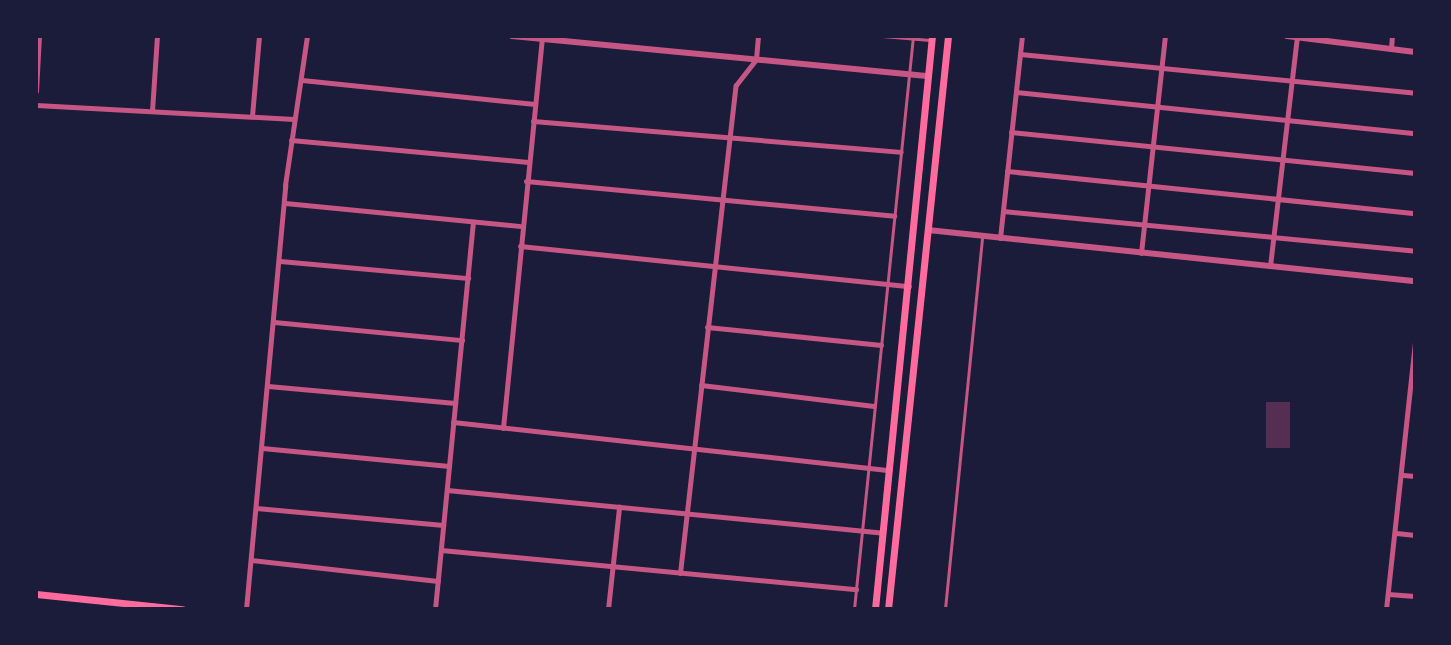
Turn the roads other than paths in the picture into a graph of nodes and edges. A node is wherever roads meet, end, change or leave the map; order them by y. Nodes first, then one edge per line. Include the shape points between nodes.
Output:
1 (39, 36) edge
2 (157, 36) edge
3 (259, 36) edge
4 (307, 36) edge
5 (512, 36) edge
6 (758, 36) edge
7 (882, 36) edge
8 (948, 36) edge
9 (1022, 36) edge
10 (1165, 36) edge
11 (1287, 36) edge
12 (1297, 36) edge
13 (1392, 36) edge
14 (913, 38) edge
15 (932, 38) edge
16 (542, 39) junction
17 (569, 39) edge
18 (1391, 49) junction
19 (1415, 52) edge
20 (1020, 54) junction
21 (756, 59) junction
22 (1162, 68) junction
23 (909, 73) junction
24 (929, 76) junction
25 (302, 80) junction
26 (1292, 81) junction
27 (36, 91) edge
28 (1016, 92) junction
29 (1415, 93) edge
30 (535, 104) junction
31 (36, 105) edge
32 (1157, 106) junction
33 (152, 111) junction
34 (252, 116) junction
35 (294, 119) junction
36 (1287, 120) junction
37 (533, 121) junction
38 (1011, 132) junction
39 (1415, 133) edge
40 (730, 138) junction
41 (291, 140) junction
42 (1153, 146) junction
43 (901, 152) junction
44 (1282, 159) junction
45 (528, 162) junction
46 (1007, 171) junction
47 (1415, 173) edge
48 (526, 181) junction
49 (1148, 186) junction
50 (1278, 199) junction
51 (724, 200) junction
52 (285, 203) junction
53 (1003, 211) junction
54 (1415, 213) edge
55 (894, 216) junction
56 (473, 222) junction
57 (1144, 224) junction
58 (521, 226) junction
59 (928, 230) junction
60 (982, 236) junction
61 (1273, 237) junction
62 (1000, 238) junction
63 (520, 246) junction
64 (1415, 251) edge
65 (1141, 253) junction
66 (280, 261) junction
67 (1270, 266) junction
68 (713, 268) junction
69 (468, 278) junction
70 (1415, 281) edge
71 (887, 284) junction
72 (909, 286) junction
73 (274, 322) junction
74 (707, 327) junction
75 (462, 340) junction
76 (881, 345) junction
77 (1415, 345) edge
78 (701, 385) junction
79 (268, 386) junction
80 (1412, 402) edge
81 (455, 403) junction
82 (874, 406) junction
83 (453, 422) junction
84 (503, 428) junction
85 (262, 448) junction
86 (693, 448) junction
87 (449, 466) junction
88 (868, 467) junction
89 (889, 470) junction
90 (1403, 475) junction
91 (1415, 476) edge
92 (447, 490) junction
93 (619, 507) junction
94 (256, 508) junction
95 (684, 513) junction
96 (443, 525) junction
97 (862, 531) junction
98 (883, 533) junction
99 (1396, 533) junction
100 (1415, 535) edge
101 (441, 550) junction
102 (251, 560) junction
103 (613, 566) junction
104 (680, 573) junction
105 (438, 581) junction
106 (856, 589) junction
107 (36, 594) edge
108 (1388, 594) junction
109 (1415, 596) edge
110 (435, 608) edge
111 (182, 609) edge
112 (246, 609) edge
113 (446, 609) edge
114 (608, 609) edge
115 (854, 609) edge
116 (875, 609) edge
117 (888, 609) edge
118 (945, 609) edge
119 (1386, 609) edge

1 - 27 street
2 - 33 street
3 - 34 street
4 - 25 street
5 - 16 street
6 - 21 street
7 - 14 lane
8 - 59 main road
9 - 20 street
10 - 22 street
11 - 12 street
12 - 18 street
12 - 26 street
13 - 18 street
14 - 15 lane
14 - 23 lane
15 - 24 main road
16 - 17 street
16 - 30 street
17 - 21 street
18 - 19 street
20 - 22 street
20 - 28 street
21 - 23 street
21 - 40 street via 736,85
22 - 26 street
22 - 32 street
23 - 24 street
23 - 43 lane
24 - 72 main road
25 - 30 street
25 - 35 street
26 - 29 street
26 - 36 street
28 - 32 street
28 - 38 street
30 - 37 street
31 - 33 street
32 - 36 street
32 - 42 street
33 - 34 street
34 - 35 street
35 - 41 street
36 - 39 street
36 - 44 street
37 - 40 street
37 - 45 street
38 - 42 street
38 - 46 street
40 - 43 street
40 - 51 street
41 - 45 street
41 - 52 street
42 - 44 street
42 - 49 street
43 - 55 lane
44 - 47 street
44 - 50 street
45 - 48 street
46 - 49 street
46 - 53 street
48 - 51 street
48 - 58 street
49 - 50 street
49 - 57 street
50 - 54 street
50 - 61 street
51 - 55 street
51 - 68 street
52 - 56 street
52 - 66 street
53 - 57 street
53 - 62 street
55 - 71 lane
56 - 58 street
56 - 69 street
57 - 61 street
57 - 65 street
58 - 63 street
59 - 60 street
59 - 117 main road
60 - 62 street
60 - 118 lane
61 - 64 street
61 - 67 street
62 - 65 street
63 - 68 street
63 - 84 street
65 - 67 street
66 - 69 street
66 - 73 street
67 - 70 street
68 - 71 street
68 - 74 street
69 - 75 street
71 - 72 street
71 - 76 lane
72 - 89 main road
73 - 75 street
73 - 79 street
74 - 76 street
74 - 78 street
75 - 81 street
76 - 82 lane
77 - 80 street
78 - 82 street
78 - 86 street
79 - 81 street
79 - 85 street
80 - 90 street
81 - 83 street
82 - 88 lane
83 - 84 street
83 - 87 street
84 - 86 street
85 - 87 street
85 - 94 street
86 - 88 street
86 - 95 street
87 - 92 street
88 - 89 street
88 - 97 lane
89 - 98 main road
90 - 91 street
90 - 99 street
92 - 93 street
92 - 96 street
93 - 95 street
93 - 103 street
94 - 96 street
94 - 102 street
95 - 97 street
95 - 104 street
96 - 101 street
97 - 98 street
97 - 106 lane
98 - 116 main road
99 - 100 street
99 - 108 street
101 - 103 street
101 - 105 street
102 - 105 street
102 - 112 street
103 - 104 street
103 - 114 street
104 - 106 street
105 - 110 street
106 - 115 lane
107 - 111 main road
108 - 109 street
108 - 119 street
110 - 113 lane

